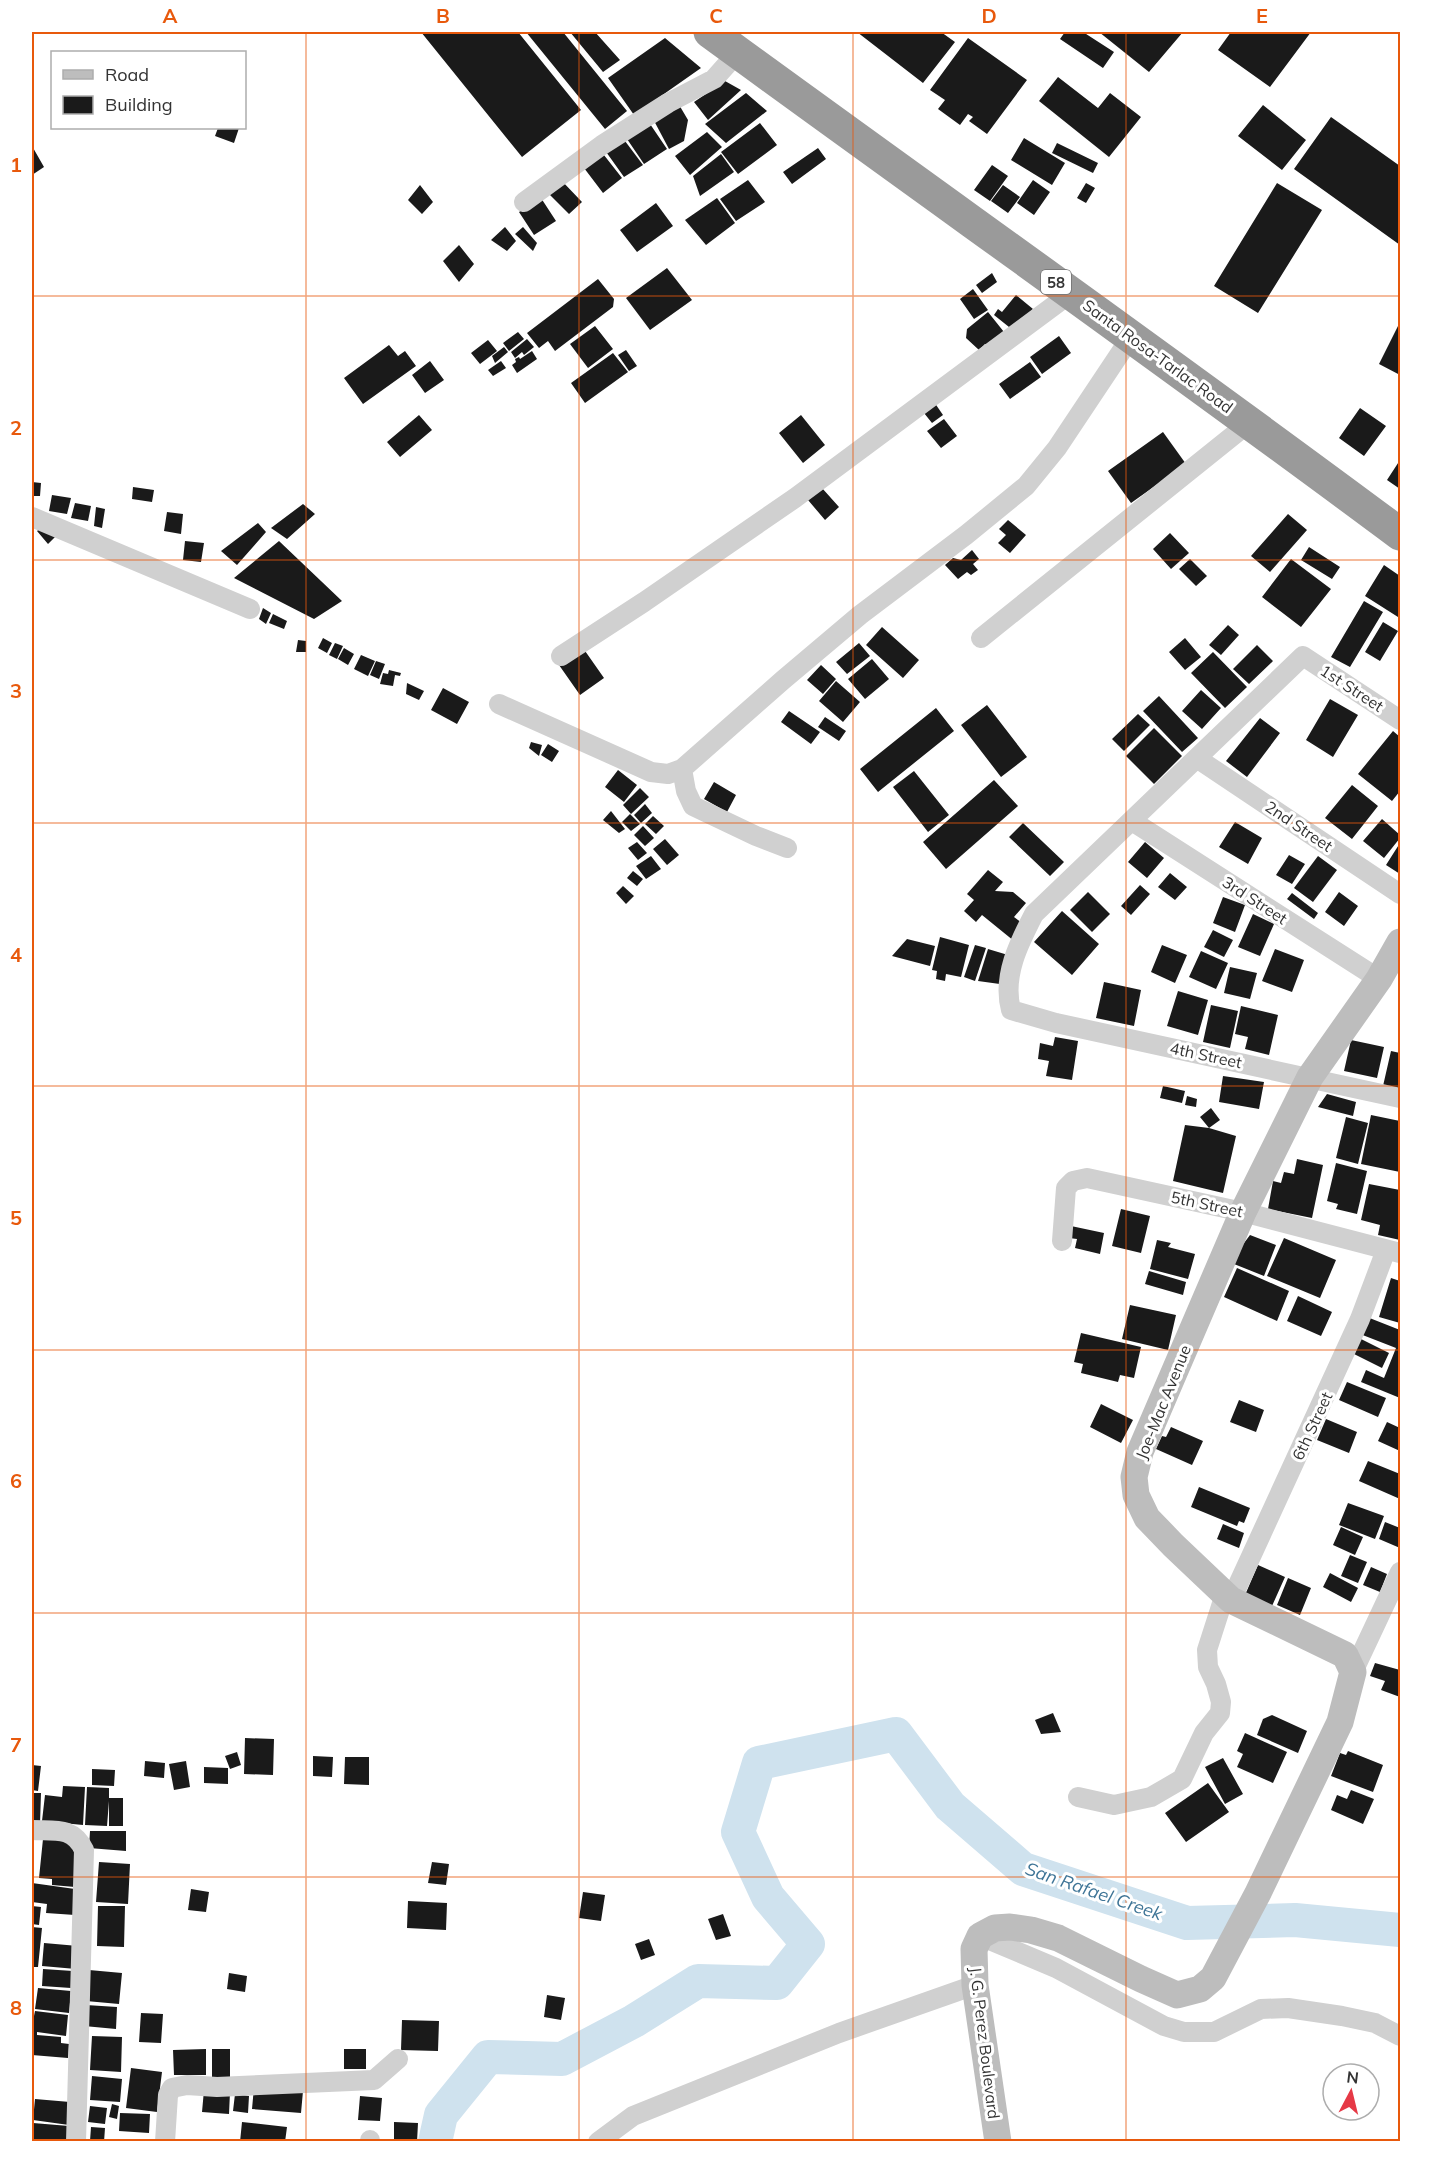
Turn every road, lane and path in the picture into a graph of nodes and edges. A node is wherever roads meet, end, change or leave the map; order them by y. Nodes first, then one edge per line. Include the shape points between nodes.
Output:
1 (710, 32) edge
2 (738, 52) junction
3 (524, 202) dead end
4 (1071, 293) junction
5 (1131, 337) junction
6 (1250, 422) junction
7 (32, 517) edge
8 (1401, 534) edge
9 (250, 609) dead end
10 (981, 638) dead end
11 (561, 656) dead end
12 (500, 704) dead end
13 (1401, 720) edge
14 (1198, 759) junction
15 (682, 769) junction
16 (1132, 821) junction
17 (787, 848) dead end
18 (1401, 894) edge
19 (1401, 942) edge
20 (1379, 978) junction
21 (1310, 1077) junction
22 (1401, 1098) edge
23 (1244, 1212) junction
24 (1062, 1241) dead end
25 (1393, 1251) edge
26 (1401, 1572) edge
27 (1228, 1597) junction
28 (1353, 1672) junction
29 (1078, 1797) dead end
30 (32, 1830) edge
31 (980, 1936) junction
32 (975, 1985) junction
33 (1401, 2036) edge
34 (398, 2059) dead end
35 (76, 2142) edge
36 (165, 2142) edge
37 (598, 2142) edge
38 (998, 2142) edge

1 - 2 highway, Santa Rosa-Tarlac Road / 58
2 - 3 street via 714,79 602,144
2 - 4 highway, Santa Rosa-Tarlac Road / 58
4 - 5 highway, Santa Rosa-Tarlac Road / 58
4 - 11 street via 795,498
5 - 6 highway, Santa Rosa-Tarlac Road / 58
5 - 15 street via 1057,448 1026,486 860,615
6 - 8 highway, Santa Rosa-Tarlac Road / 58
6 - 10 street
7 - 9 street
12 - 15 street via 651,772 668,774
13 - 14 street, 1st Street via 1303,656
14 - 16 street
14 - 18 street, 2nd Street
15 - 17 street via 693,806
16 - 20 street, 3rd Street
16 - 21 street, 4th Street via 1034,914 1015,951 1009,985 1011,1010
19 - 20 street, Joe-Mac Avenue
20 - 21 street, Joe-Mac Avenue
21 - 22 street, 4th Street
21 - 23 street, Joe-Mac Avenue
23 - 24 street, 5th Street via 1087,1178 1073,1181 1066,1188
23 - 25 street, 5th Street
23 - 27 street, Joe-Mac Avenue via 1140,1452 1134,1477 1136,1495 1147,1518
25 - 27 street, 6th Street
26 - 28 street
27 - 28 street, Joe-Mac Avenue via 1345,1655
27 - 29 street, 6th Street via 1207,1650 1208,1667 1221,1702 1220,1713 1204,1733 1182,1779 1151,1797 1114,1805
28 - 31 street via 1340,1722 1258,1893 1213,1978 1200,1989 1177,1995 1058,1938 1031,1930 995,1928
30 - 35 street via 71,1833 84,1850
31 - 32 street, J. G. Perez Boulevard via 974,1949
31 - 33 street via 1056,1968 1164,2026 1184,2032 1214,2032 1261,2009 1288,2008 1375,2023
32 - 37 street via 839,2033 633,2116
32 - 38 street, J. G. Perez Boulevard
34 - 36 street via 374,2080 172,2088 168,2095

